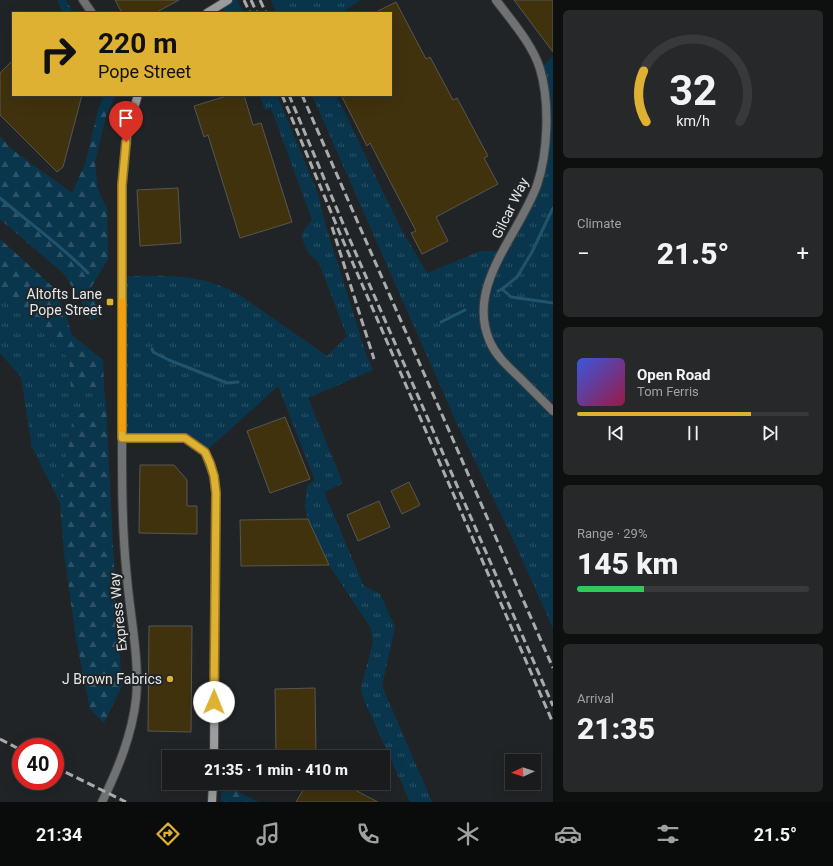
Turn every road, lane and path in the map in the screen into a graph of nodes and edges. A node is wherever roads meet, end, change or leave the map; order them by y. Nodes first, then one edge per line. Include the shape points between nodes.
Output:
1 (83, 0) edge
2 (228, 0) edge
3 (496, 0) edge
4 (91, 12) edge
5 (209, 12) edge
6 (138, 96) edge
7 (553, 411) edge
8 (122, 438) junction
9 (214, 750) edge
10 (213, 790) edge
11 (102, 802) edge
12 (212, 802) edge

1 - 4 street
2 - 5 street
3 - 7 street, Gilcar Way via 527,43 540,68 546,127 542,167 536,186 488,281 483,316 490,342 496,353
6 - 8 street via 128,128 122,185
8 - 9 street via 185,438 205,452 214,476
8 - 11 street, Express Way via 124,530 137,673 136,698 125,750
10 - 12 street

